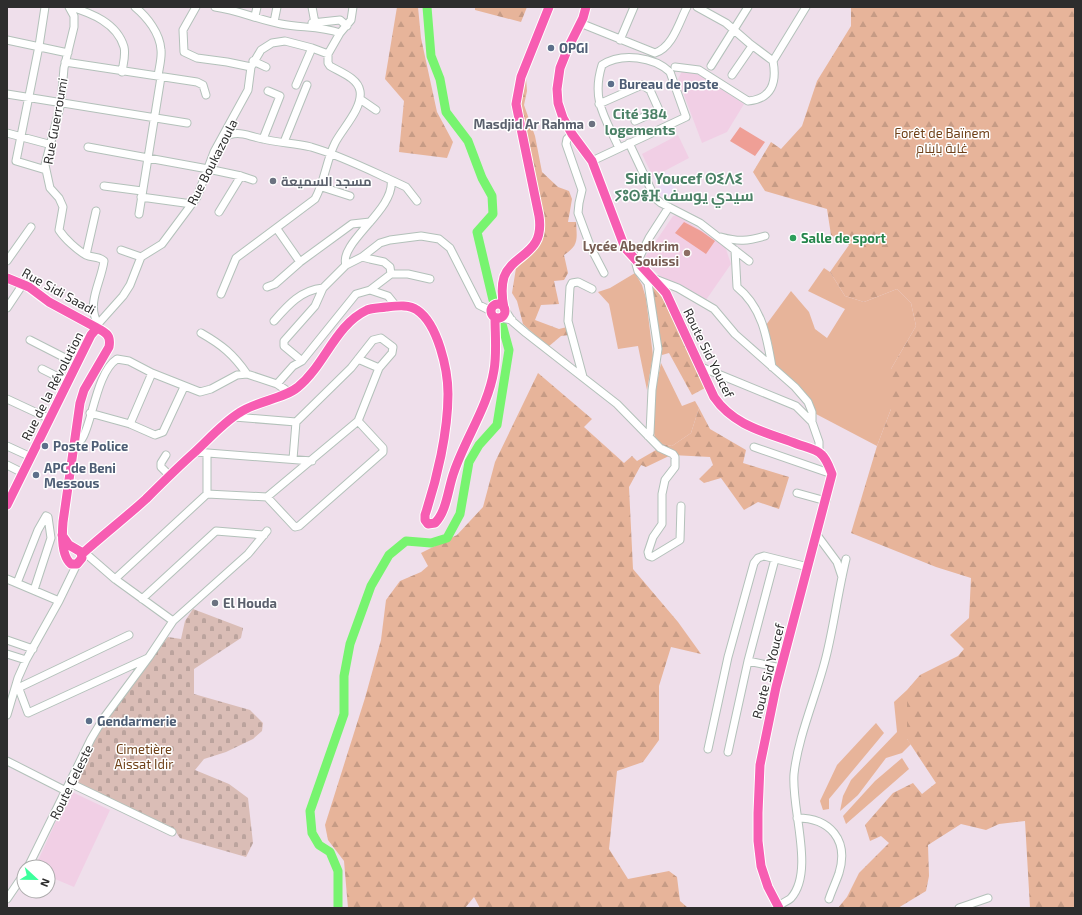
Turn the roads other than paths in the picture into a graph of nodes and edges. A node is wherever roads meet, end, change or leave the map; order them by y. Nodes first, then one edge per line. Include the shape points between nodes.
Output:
1 (45, 7) edge
2 (70, 7) edge
3 (135, 7) edge
4 (196, 7) edge
5 (215, 7) edge
6 (256, 7) edge
7 (277, 7) edge
8 (312, 7) edge
9 (353, 7) edge
10 (549, 7) edge
11 (586, 7) edge
12 (634, 7) edge
13 (687, 7) edge
14 (697, 7) edge
15 (748, 7) edge
16 (806, 7) edge
17 (226, 8) edge
18 (255, 16) junction
19 (274, 22) junction
20 (580, 23) junction
21 (347, 26) junction
22 (734, 29) junction
23 (340, 33) junction
24 (7, 40) edge
25 (620, 40) junction
26 (40, 46) junction
27 (752, 46) junction
28 (312, 48) junction
29 (68, 53) junction
30 (328, 54) junction
31 (773, 61) junction
32 (65, 62) junction
33 (252, 64) junction
34 (711, 66) dead end
35 (266, 67) dead end
36 (675, 67) dead end
37 (122, 72) junction
38 (732, 75) dead end
39 (159, 76) junction
40 (296, 85) dead end
41 (307, 85) dead end
42 (268, 91) dead end
43 (7, 94) edge
44 (206, 95) dead end
45 (29, 97) junction
46 (360, 98) junction
47 (61, 103) junction
48 (599, 104) junction
49 (376, 110) dead end
50 (154, 118) junction
51 (635, 121) dead end
52 (187, 123) dead end
53 (7, 133) edge
54 (572, 134) junction
55 (21, 136) junction
56 (222, 138) junction
57 (263, 140) junction
58 (284, 142) junction
59 (629, 143) junction
60 (52, 145) junction
61 (88, 147) dead end
62 (619, 148) junction
63 (331, 153) junction
64 (147, 156) junction
65 (592, 161) junction
66 (208, 169) junction
67 (46, 170) junction
68 (241, 176) junction
69 (253, 180) dead end
70 (391, 180) junction
71 (104, 186) dead end
72 (322, 187) junction
73 (141, 194) junction
74 (350, 196) dead end
75 (417, 201) dead end
76 (192, 204) junction
77 (669, 207) junction
78 (96, 211) dead end
79 (219, 212) dead end
80 (139, 214) dead end
81 (370, 222) junction
82 (31, 227) dead end
83 (277, 229) junction
84 (717, 236) junction
85 (765, 236) dead end
86 (122, 250) dead end
87 (735, 250) junction
88 (86, 255) junction
89 (142, 257) junction
90 (362, 257) junction
91 (637, 260) junction
92 (7, 261) edge
93 (749, 261) dead end
94 (300, 262) junction
95 (346, 264) junction
96 (392, 274) junction
97 (604, 274) dead end
98 (7, 278) edge
99 (430, 278) dead end
100 (655, 279) junction
101 (23, 284) junction
102 (267, 287) dead end
103 (323, 288) junction
104 (592, 289) dead end
105 (370, 290) junction
106 (221, 294) dead end
107 (396, 306) junction
108 (7, 308) edge
109 (498, 311) junction
110 (274, 321) dead end
111 (98, 326) junction
112 (201, 333) dead end
113 (30, 340) dead end
114 (358, 359) junction
115 (302, 361) junction
116 (77, 364) junction
117 (701, 367) junction
118 (772, 367) junction
119 (379, 368) junction
120 (42, 369) dead end
121 (152, 373) junction
122 (247, 374) junction
123 (583, 377) junction
124 (68, 382) junction
125 (277, 384) junction
126 (184, 387) junction
127 (289, 392) junction
128 (7, 399) edge
129 (90, 413) junction
130 (234, 417) junction
131 (50, 419) junction
132 (358, 421) junction
133 (296, 422) junction
134 (812, 422) junction
135 (130, 424) junction
136 (648, 436) junction
137 (7, 446) edge
138 (754, 447) dead end
139 (75, 448) junction
140 (195, 452) junction
141 (819, 452) junction
142 (207, 453) junction
143 (166, 455) dead end
144 (31, 458) junction
145 (292, 459) junction
146 (312, 461) junction
147 (7, 465) edge
148 (23, 473) junction
149 (832, 474) junction
150 (169, 475) junction
151 (797, 493) dead end
152 (207, 494) junction
153 (267, 498) junction
154 (826, 501) junction
155 (7, 505) edge
156 (681, 506) dead end
157 (62, 535) junction
158 (816, 535) junction
159 (80, 551) junction
160 (775, 559) junction
161 (846, 559) dead end
162 (71, 560) junction
163 (808, 567) junction
164 (842, 577) junction
165 (7, 579) edge
166 (115, 579) junction
167 (17, 584) junction
168 (34, 590) junction
169 (142, 599) junction
170 (60, 601) junction
171 (173, 621) junction
172 (129, 635) dead end
173 (7, 640) edge
174 (33, 649) junction
175 (7, 654) edge
176 (149, 657) junction
177 (26, 660) junction
178 (748, 661) junction
179 (781, 668) junction
180 (18, 689) junction
181 (10, 697) edge
182 (7, 715) edge
183 (708, 749) dead end
184 (728, 752) dead end
185 (7, 761) edge
186 (70, 783) junction
187 (66, 791) junction
188 (797, 818) junction
189 (172, 832) dead end
190 (32, 859) edge
191 (16, 886) edge
192 (988, 898) dead end
193 (7, 899) edge
194 (829, 899) dead end
195 (778, 907) edge
196 (958, 908) edge

1 - 26 street
2 - 29 street, Rue Guerroumi via 74,22
2 - 37 street via 90,12 110,25 124,47
3 - 39 street via 154,29 161,50
4 - 33 street via 183,30 184,52 196,58
5 - 17 street
6 - 18 street
7 - 19 street
8 - 21 street via 313,23 340,20
9 - 21 street via 353,16
10 - 109 main road via 522,77 516,104 540,230 534,245 506,272
11 - 20 main road, Route Sid Youcef
12 - 25 street
13 - 25 street via 663,50 655,53
14 - 22 street
15 - 22 street
16 - 31 street
17 - 18 street
18 - 19 street
19 - 23 street via 323,28
20 - 25 street
20 - 54 main road, Route Sid Youcef via 564,57 557,89 558,103
21 - 23 street
22 - 27 street
22 - 34 street
23 - 30 street
24 - 26 street
26 - 29 street
26 - 45 street
27 - 31 street
27 - 38 street
28 - 30 street
28 - 33 street via 285,41 272,43 261,50
28 - 40 street
29 - 32 street, Rue Guerroumi
30 - 46 street via 330,66 357,82
31 - 36 street via 775,74 770,90 763,98 748,101 699,70
32 - 37 street
32 - 47 street, Rue Guerroumi
33 - 35 street
33 - 56 street, Rue Boukazoula via 248,90
37 - 39 street
39 - 44 street via 197,82 203,85
39 - 50 street
41 - 58 street
42 - 57 street via 280,96
43 - 45 street
45 - 47 street
45 - 55 street
46 - 49 street
46 - 63 street
47 - 50 street
47 - 60 street, Rue Guerroumi
48 - 51 street via 642,86 650,90 660,110
48 - 59 street via 597,84 602,65 609,60 640,58 665,67 670,72 686,117
48 - 62 street
50 - 52 street
50 - 64 street
53 - 55 street
54 - 65 main road, Route Sid Youcef
54 - 97 street via 566,144 582,190 578,213
55 - 60 street
55 - 67 street via 16,161
56 - 57 street via 234,133
56 - 66 street, Rue Boukazoula
57 - 58 street
58 - 63 street
59 - 62 street
59 - 77 street via 655,198
60 - 67 street, Rue Guerroumi via 45,165
61 - 64 street
62 - 65 street
63 - 70 street
63 - 72 street
64 - 66 street
64 - 73 street
65 - 91 main road, Route Sid Youcef via 618,233 625,248
66 - 68 street
66 - 76 street, Rue Boukazoula
67 - 88 street, Rue Guerroumi via 50,188 63,207 59,230
68 - 69 street
68 - 79 street
70 - 75 street via 406,187
70 - 81 street via 391,188 382,206
71 - 73 street
72 - 74 street
72 - 83 street via 316,199
73 - 76 street
73 - 80 street
76 - 89 street, Rue Boukazoula via 162,244
77 - 84 street via 700,223
77 - 91 street
78 - 88 street
81 - 94 street via 352,224
81 - 95 street via 349,248 345,256
82 - 92 street
83 - 94 street
83 - 106 street via 236,258
84 - 85 street via 736,242
84 - 87 street
86 - 89 street
87 - 93 street
87 - 118 street via 737,288 749,297 760,318
88 - 111 street, Rue Guerroumi via 104,261 93,302 94,317
89 - 111 street via 123,296
90 - 95 street
90 - 96 street via 384,262 390,267
90 - 109 street via 380,243 390,240 421,236 439,239 450,248 478,305
91 - 100 main road, Route Sid Youcef
91 - 136 street via 638,271 648,283 658,349
94 - 102 street via 275,284
95 - 103 street
96 - 99 street
96 - 105 street
98 - 101 main road, Rue Sidi Saadi
100 - 117 main road, Route Sid Youcef via 666,293
100 - 118 street via 678,288 714,309 735,334
101 - 108 street
101 - 111 main road, Rue Sidi Saadi via 49,302
103 - 110 street via 312,289 302,295
103 - 115 street via 315,306 283,343
104 - 123 street via 578,282 572,282 570,287 568,321
105 - 107 street via 388,296
105 - 115 street via 356,294
107 - 109 main road via 417,310 424,317 438,343 445,368 448,394 446,418 438,473 425,515 428,524 438,520 458,459 490,389 496,356
107 - 127 main road via 369,309 356,316 341,331 314,370 298,387
109 - 123 street
111 - 116 main road, Rue de la Révolution
111 - 139 main road, Rue de la Révolution via 108,336 109,347 84,390 77,418
112 - 122 street via 234,356
113 - 116 street
114 - 119 street
114 - 119 street via 373,340 381,338 393,347 393,350
114 - 133 street
115 - 125 street
116 - 124 main road, Rue de la Révolution
117 - 134 street via 796,406
117 - 141 main road, Route Sid Youcef via 714,396 733,418 750,427
118 - 134 street via 808,402
119 - 132 street
120 - 124 street
121 - 126 street
121 - 129 street via 121,358 114,361 108,368
121 - 135 street
122 - 125 street
122 - 126 street via 206,391 200,392
123 - 136 street via 617,404
124 - 131 main road, Rue de la Révolution
125 - 127 street
126 - 135 street via 162,434 155,435
127 - 130 main road via 259,402
128 - 131 street
129 - 135 street
129 - 139 street via 84,435
130 - 133 street
130 - 140 main road
131 - 144 main road, Rue de la Révolution
132 - 146 street
132 - 153 street via 383,448 383,452 299,526 295,526
133 - 145 street
134 - 141 street via 819,442
136 - 156 street via 660,448 673,454 677,462 665,480 662,494 662,524 653,537 649,556 652,557 680,540
137 - 144 street
138 - 149 street
139 - 157 main road, Rue de la Révolution
140 - 142 street
140 - 150 main road
141 - 149 main road via 828,463
142 - 145 street
142 - 152 street
143 - 150 street via 161,467
144 - 148 main road, Rue de la Révolution
145 - 146 street
146 - 153 street
147 - 148 street
148 - 155 main road, Rue de la Révolution
149 - 154 main road, Route Sid Youcef
150 - 159 main road via 146,499
151 - 154 street
152 - 153 street
152 - 166 street
154 - 158 main road, Route Sid Youcef
157 - 159 main road
157 - 162 main road, Rue de la Révolution via 63,547
158 - 163 main road, Route Sid Youcef
158 - 164 street via 837,562
159 - 162 main road via 81,560
159 - 162 main road via 68,551
159 - 166 street
160 - 163 street
160 - 178 street
160 - 183 street via 764,556 754,563 728,657
161 - 164 street
162 - 170 street via 67,583
163 - 179 main road, Route Sid Youcef
164 - 188 street via 826,657 794,773
165 - 167 street
166 - 169 street
167 - 168 street
167 - 168 street via 46,516 51,538
168 - 170 street
169 - 171 street
169 - 171 street, Route Celeste via 216,531 265,533 248,554
170 - 174 street
171 - 176 street, Route Celeste
172 - 180 street
173 - 174 street
174 - 177 street
175 - 177 street
176 - 180 street via 28,714
176 - 186 street, Route Celeste via 103,719
177 - 180 street via 18,678
178 - 179 street
178 - 184 street
179 - 195 main road, Route Sid Youcef via 760,765 758,813 761,866
180 - 181 street
181 - 182 street
185 - 187 street
186 - 187 street, Route Celeste
186 - 189 street
187 - 190 street, Route Celeste
188 - 194 street via 810,818 834,830 840,845 839,872
188 - 195 street via 802,850 797,888 790,899
191 - 193 street
192 - 196 street

